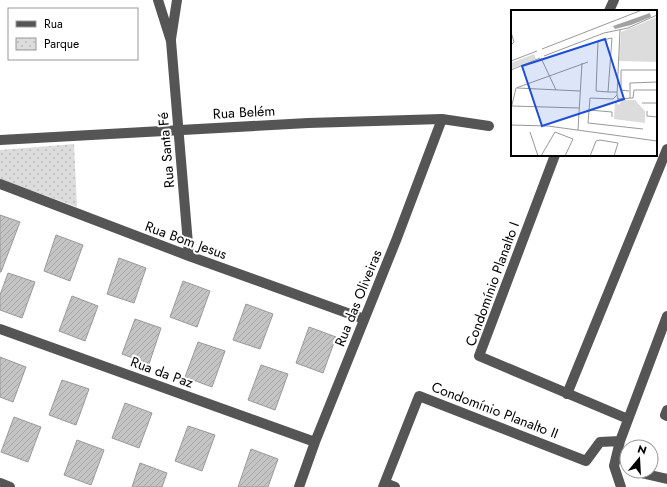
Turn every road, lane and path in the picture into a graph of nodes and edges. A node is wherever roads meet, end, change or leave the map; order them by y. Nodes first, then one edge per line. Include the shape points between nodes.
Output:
1 (158, 0) edge
2 (177, 0) edge
3 (614, 0) edge
4 (609, 10) edge
5 (170, 41) junction
6 (442, 119) junction
7 (489, 126) dead end
8 (178, 130) junction
9 (0, 140) edge
10 (667, 149) edge
11 (555, 156) edge
12 (0, 184) edge
13 (189, 256) junction
14 (667, 316) edge
15 (364, 319) junction
16 (0, 329) edge
17 (568, 394) junction
18 (667, 410) edge
19 (667, 416) edge
20 (628, 419) junction
21 (621, 439) edge
22 (619, 441) edge
23 (315, 442) junction
24 (619, 445) edge
25 (614, 466) junction
26 (619, 468) edge
27 (0, 483) edge
28 (384, 485) edge
29 (10, 487) edge
30 (299, 487) edge
31 (395, 487) edge
32 (621, 487) edge

1 - 5 street, Rua Santa Fé
2 - 5 street, Rua Santa Fé
3 - 4 street
5 - 8 street, Rua Santa Fé
6 - 7 street, Rua Belém
6 - 8 street, Rua Belém
6 - 15 street, Rua das Oliveiras
8 - 9 street, Rua Belém
8 - 13 street, Rua Santa Fé
10 - 17 street
11 - 17 street, Condomínio Planalto I via 479,356
12 - 13 street, Rua Bom Jesus
13 - 15 street, Rua Bom Jesus
14 - 20 street
15 - 23 street, Rua das Oliveiras
16 - 23 street, Rua da Paz
17 - 20 street, Condomínio Planalto I
18 - 19 street
20 - 21 street
22 - 28 street, Condomínio Planalto II via 600,442 586,461 418,396
23 - 30 street, Rua das Oliveiras
24 - 25 street
25 - 26 street
25 - 32 street
27 - 29 street
28 - 31 street, Condomínio Planalto II

